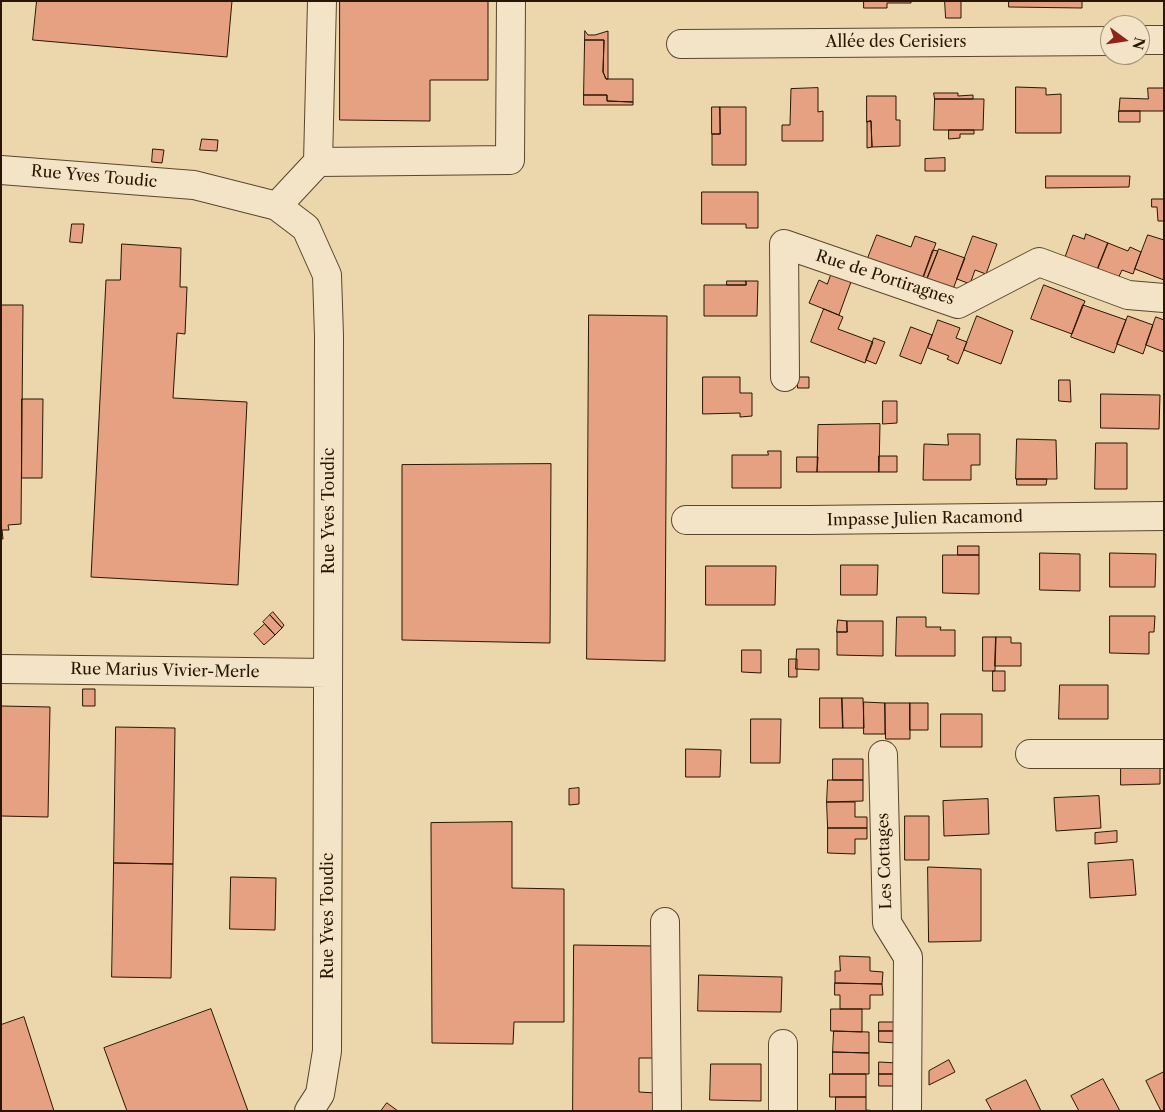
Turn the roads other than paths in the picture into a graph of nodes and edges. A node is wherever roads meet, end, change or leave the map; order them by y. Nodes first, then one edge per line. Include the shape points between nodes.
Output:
1 (322, 1) edge
2 (511, 1) edge
3 (1100, 40) edge
4 (1150, 40) edge
5 (1164, 40) edge
6 (681, 44) dead end
7 (318, 162) junction
8 (1, 170) edge
9 (277, 206) junction
10 (1164, 298) edge
11 (785, 377) dead end
12 (1164, 516) edge
13 (686, 520) dead end
14 (1, 669) edge
15 (328, 673) junction
16 (1030, 754) dead end
17 (1164, 754) edge
18 (883, 756) dead end
19 (664, 922) dead end
20 (783, 1044) dead end
21 (309, 1111) edge
22 (668, 1111) edge
23 (784, 1111) edge
24 (906, 1111) edge

1 - 7 street
2 - 7 street via 510,160
3 - 6 street, Allée des Cerisiers
4 - 5 street
7 - 9 street
8 - 9 street, Rue Yves Toudic via 194,185
9 - 15 street, Rue Yves Toudic via 306,228 327,275
10 - 11 street, Rue de Portiragnes via 1128,295 1038,262 958,304 784,244
12 - 13 street, Impasse Julien Racamond
14 - 15 street, Rue Marius Vivier-Merle
15 - 21 street, Rue Yves Toudic via 327,1051 320,1094
16 - 17 street
18 - 24 street, Les Cottages via 887,923 908,957
19 - 22 street
20 - 23 street

